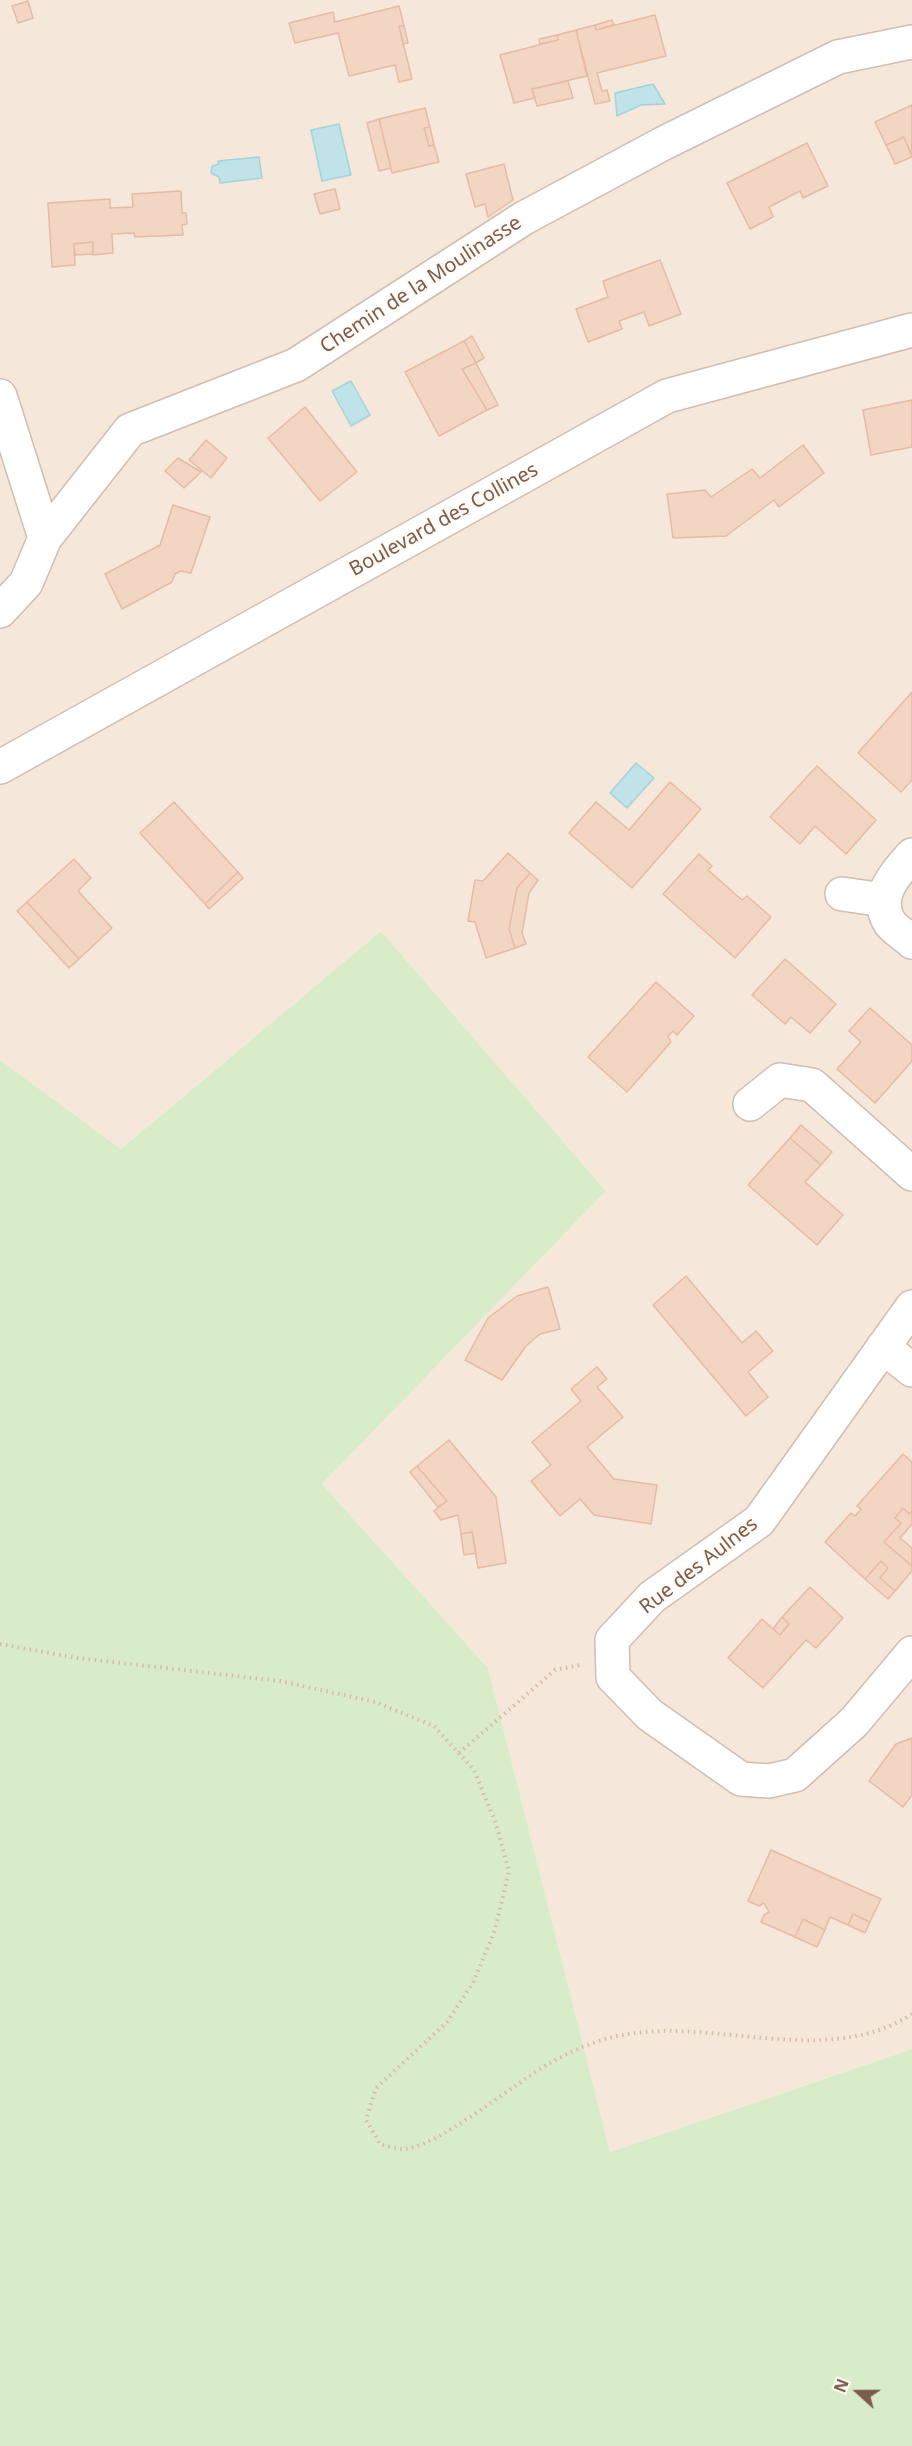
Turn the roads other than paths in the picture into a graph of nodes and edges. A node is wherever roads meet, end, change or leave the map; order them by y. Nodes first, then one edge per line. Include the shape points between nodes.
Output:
1 (912, 42) edge
2 (912, 330) edge
3 (0, 396) edge
4 (45, 538) junction
5 (0, 611) edge
6 (0, 768) edge
7 (912, 855) edge
8 (842, 894) dead end
9 (884, 900) junction
10 (912, 942) edge
11 (750, 1104) dead end
12 (912, 1173) edge
13 (912, 1307) edge
14 (883, 1347) junction
15 (912, 1370) edge
16 (912, 1653) edge

1 - 4 street, Chemin de la Moulinasse via 838,57 664,143 524,218 296,365 130,430
2 - 6 street, Boulevard des Collines via 667,396
3 - 4 street
4 - 5 street, Chemin de la Moulinasse via 26,583
7 - 9 street via 890,880
8 - 9 street
9 - 10 street via 890,923
11 - 12 street via 780,1080 812,1085
13 - 14 street, Rue des Aulnes
14 - 15 street
14 - 16 street, Rue des Aulnes via 759,1521 652,1597 612,1640 613,1677 650,1715 741,1779 769,1781 795,1775 854,1722

